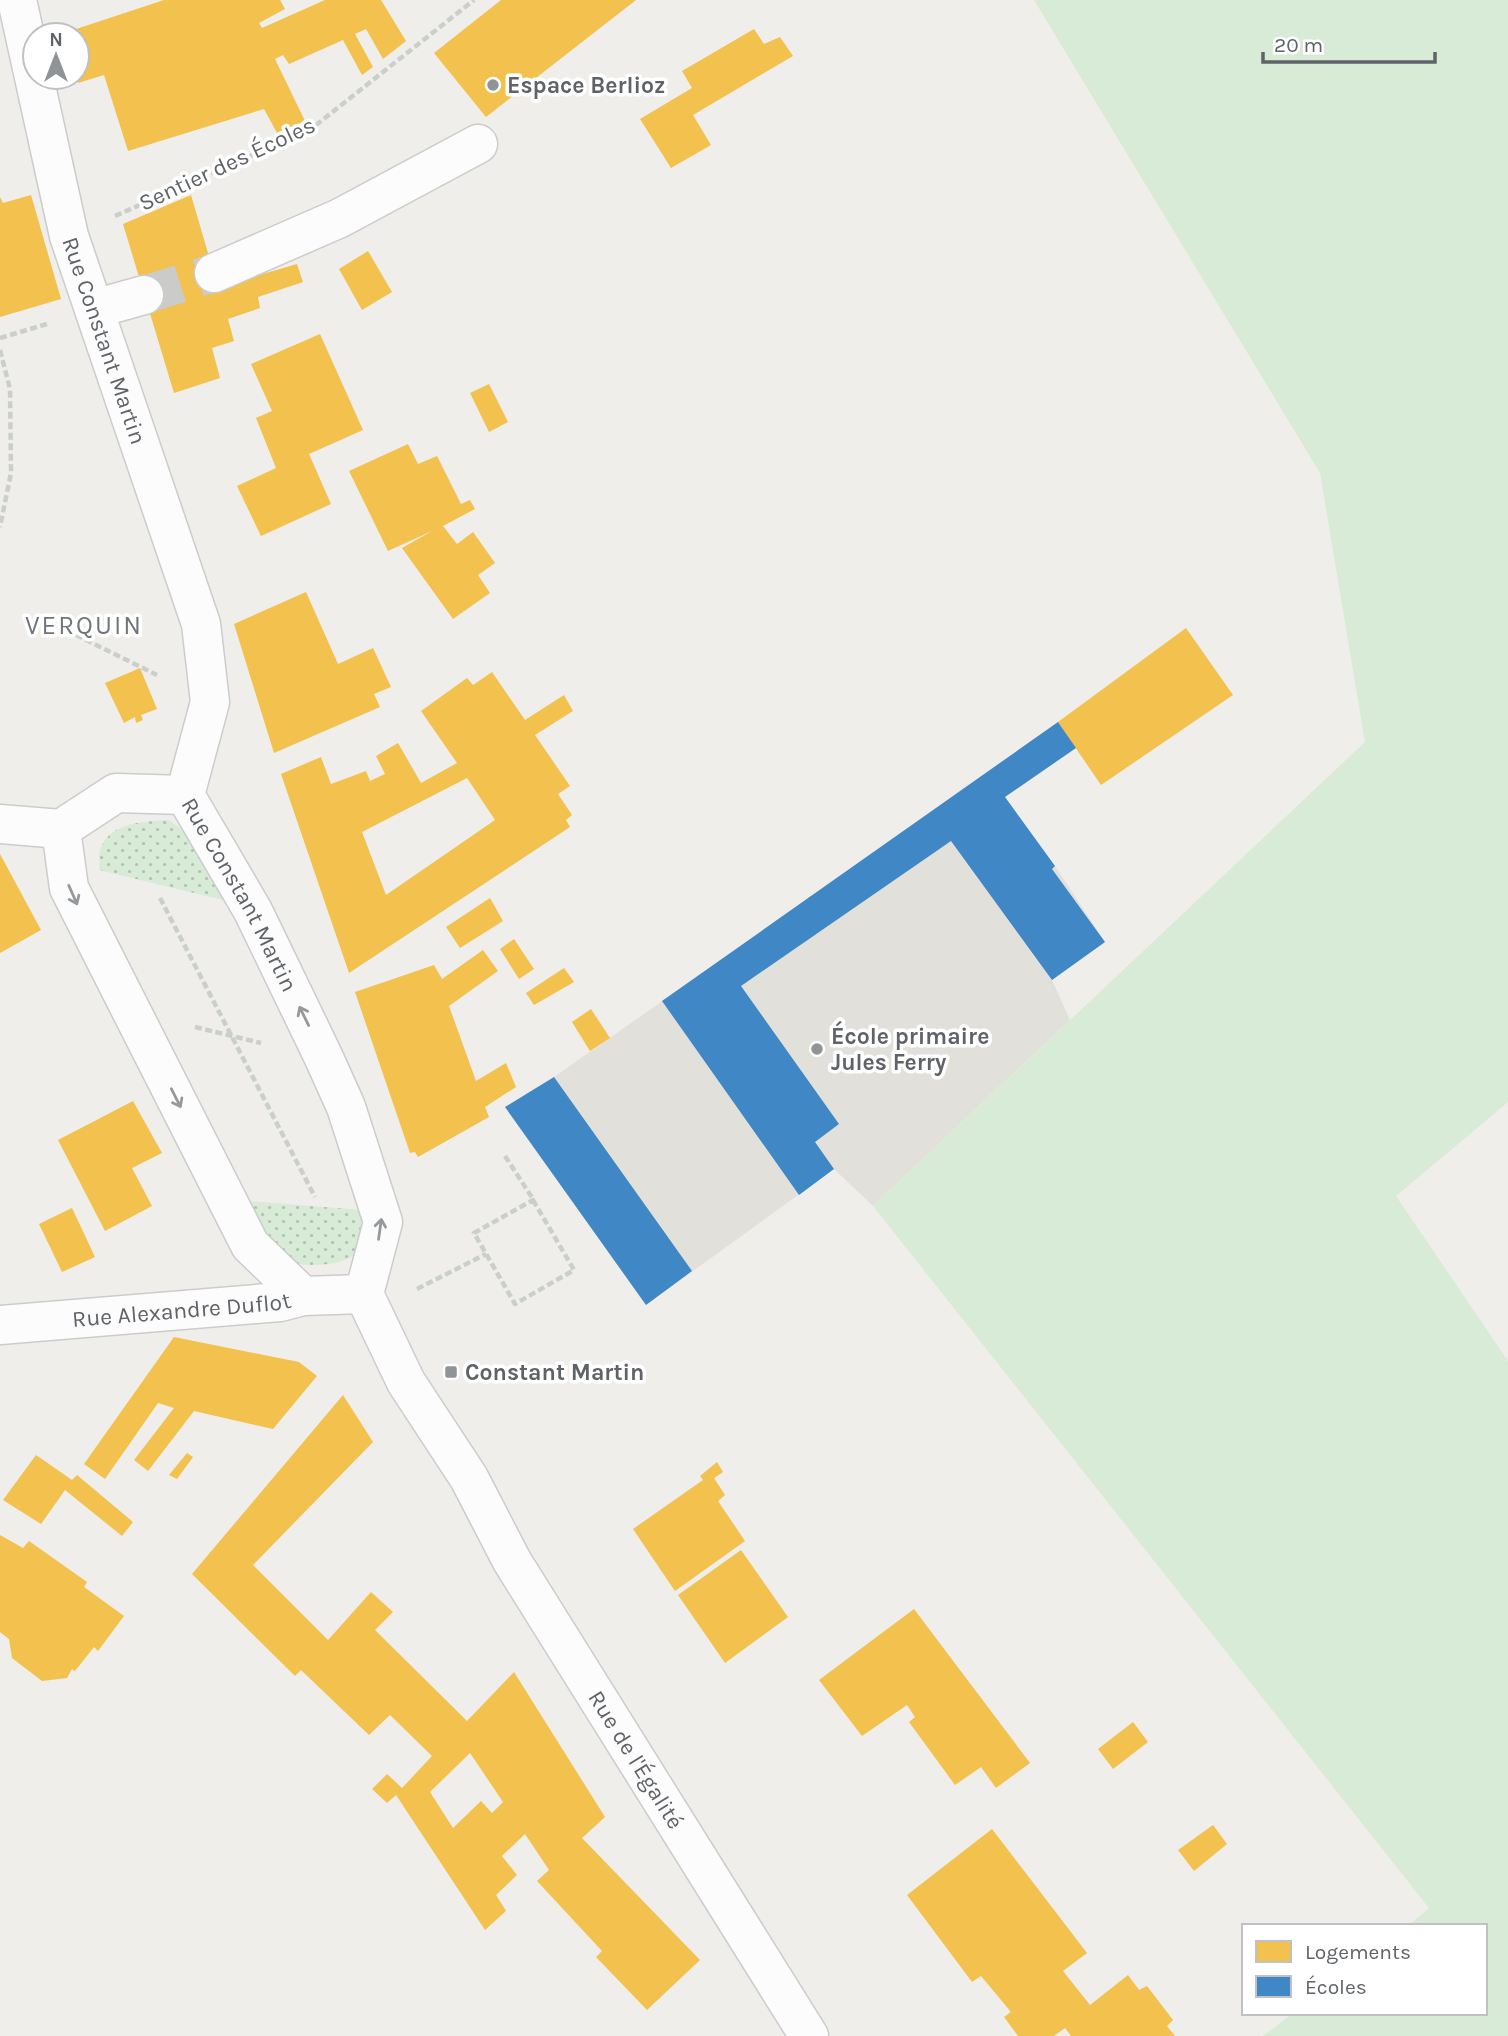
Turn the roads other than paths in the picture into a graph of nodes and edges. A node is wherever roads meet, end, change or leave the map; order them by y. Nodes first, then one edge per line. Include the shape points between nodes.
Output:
1 (17, 0) edge
2 (478, 144) dead end
3 (214, 272) tunnel mouth
4 (144, 295) tunnel mouth
5 (94, 309) junction
6 (185, 795) junction
7 (0, 824) edge
8 (61, 828) junction
9 (303, 1296) junction
10 (368, 1303) junction
11 (0, 1325) edge
12 (808, 2036) edge

1 - 5 street, Rue Constant Martin via 69,236
2 - 3 street via 340,218
4 - 5 street
5 - 6 street, Rue Constant Martin via 201,624 210,702
6 - 8 street via 116,793
10 -> 6 street, Rue Constant Martin via 383,1222 346,1107 253,911
7 - 8 street
8 -> 9 street via 69,888 250,1245
9 - 10 street, Rue Alexandre Duflot
9 - 11 street, Rue Alexandre Duflot via 280,1302
10 - 12 street, Rue de l'Égalité via 406,1382 469,1478 512,1561

